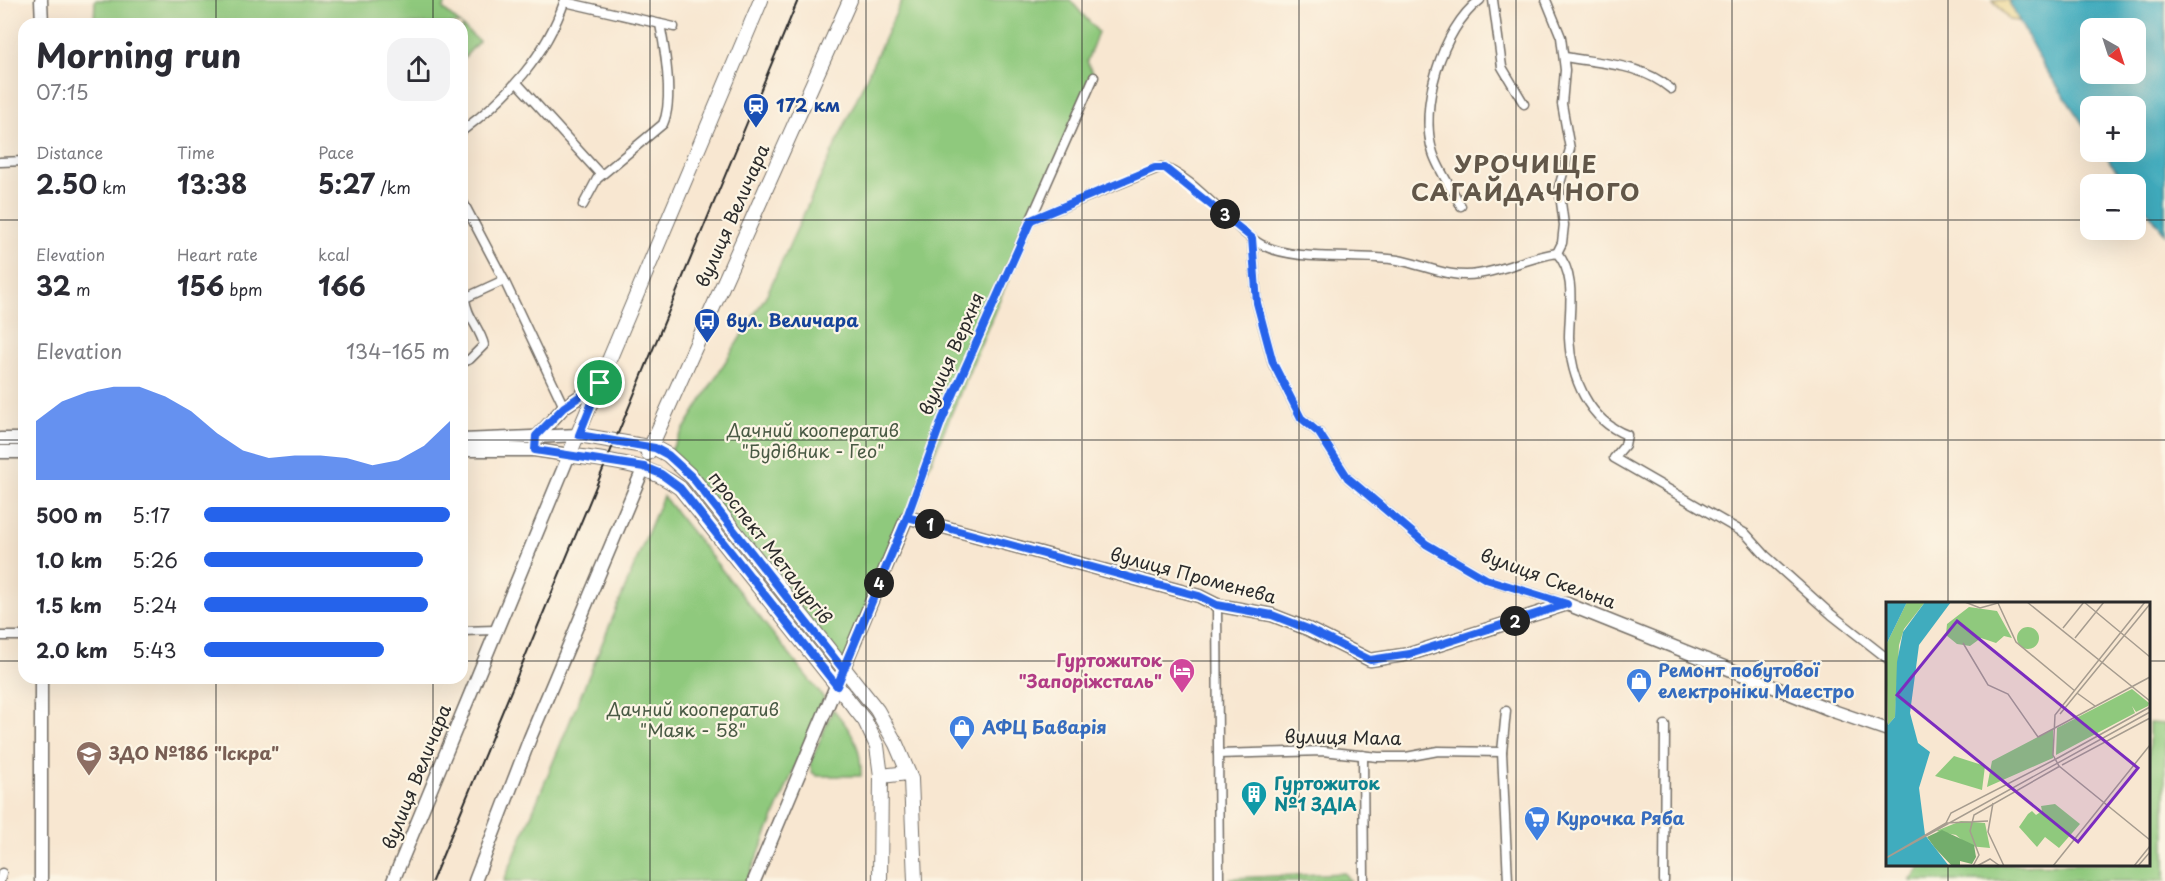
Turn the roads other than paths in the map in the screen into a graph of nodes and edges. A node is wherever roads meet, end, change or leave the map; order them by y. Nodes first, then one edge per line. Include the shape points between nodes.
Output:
1 (41, 0) edge
2 (761, 0) edge
3 (850, 0) edge
4 (1480, 0) edge
5 (1493, 0) edge
6 (1546, 0) edge
7 (565, 1) edge
8 (42, 18) edge
9 (660, 24) junction
10 (674, 27) dead end
11 (1565, 57) junction
12 (1094, 77) dead end
13 (518, 84) junction
14 (1671, 89) dead end
15 (1524, 104) dead end
16 (468, 126) edge
17 (18, 161) edge
18 (0, 162) edge
19 (601, 175) junction
20 (583, 205) dead end
21 (1461, 206) dead end
22 (468, 211) edge
23 (1031, 220) junction
24 (1252, 238) junction
25 (1557, 253) junction
26 (504, 280) junction
27 (468, 297) edge
28 (468, 312) edge
29 (468, 360) edge
30 (600, 383) junction
31 (564, 407) junction
32 (579, 435) junction
33 (536, 436) junction
34 (0, 439) edge
35 (18, 439) edge
36 (468, 440) edge
37 (650, 447) junction
38 (468, 450) edge
39 (535, 450) junction
40 (0, 452) edge
41 (18, 452) edge
42 (569, 455) junction
43 (644, 467) junction
44 (907, 517) junction
45 (1567, 604) junction
46 (1217, 605) junction
47 (468, 630) edge
48 (495, 630) junction
49 (0, 636) edge
50 (18, 636) edge
51 (1886, 658) edge
52 (843, 669) junction
53 (41, 684) edge
54 (837, 686) junction
55 (1506, 711) dead end
56 (1665, 725) dead end
57 (1886, 730) edge
58 (1502, 752) junction
59 (1218, 754) junction
60 (1363, 755) junction
61 (908, 773) junction
62 (881, 776) junction
63 (41, 881) edge
64 (393, 881) edge
65 (475, 881) edge
66 (754, 881) edge
67 (880, 881) edge
68 (915, 881) edge
69 (1220, 881) edge
70 (1364, 881) edge
71 (1508, 881) edge
72 (1664, 881) edge

1 - 8 street
2 - 30 main road
3 - 37 main road, вулиця Величара
4 - 21 street via 1448,37 1440,55 1430,110 1432,153
5 - 15 street via 1502,67
6 - 11 street
7 - 9 street
7 - 13 street via 542,54
9 - 10 street
9 - 19 street via 668,114 663,124
11 - 14 street via 1638,69 1657,77
11 - 25 street via 1562,104 1570,149 1559,187 1564,234
12 - 23 street, вулиця Верхня
13 - 16 street
13 - 19 street
17 - 18 street
19 - 20 street
22 - 26 street
23 - 24 street via 1161,167 1179,176
23 - 44 street, вулиця Верхня via 942,420
24 - 25 street via 1283,253 1371,257 1477,275
24 - 45 street, вулиця Скельна via 1257,303 1273,363 1301,418 1319,433 1348,478 1426,544 1475,573
25 - 51 street via 1568,268 1571,353 1580,386 1598,417 1627,435 1625,445 1614,458 1746,534 1824,608
26 - 27 street
26 - 31 street
28 - 29 street via 484,345
30 - 31 street
30 - 32 main road
31 - 33 street
32 - 33 street
32 - 37 main road, проспект Металургів
32 - 42 main road
33 - 36 street
33 - 39 street
34 - 35 street
37 - 43 main road, вулиця Величара
37 - 52 main road, проспект Металургів via 668,455 692,477
38 - 39 street
39 - 42 street
40 - 41 street
42 - 43 main road, проспект Металургів
42 - 48 street, вулиця Величара
43 - 54 main road, проспект Металургів via 680,488
43 - 65 street via 530,738
44 - 46 street, вулиця Променева via 1199,596
44 - 52 street, вулиця Верхня
45 - 46 street, вулиця Променева via 1410,654 1377,660 1353,654 1308,629 1272,615
45 - 57 street, вулиця Скельна
46 - 59 street
47 - 48 street
48 - 64 street, вулиця Величара
49 - 50 street
52 - 54 street, вулиця Верхня
52 - 61 main road, проспект Металургів via 877,710
53 - 63 street
54 - 62 main road, проспект Металургів via 865,721 877,746
54 - 66 street, вулиця Верхня
55 - 58 street
56 - 72 street
58 - 60 street, вулиця Мала
58 - 71 street
59 - 60 street, вулиця Мала
59 - 69 street
60 - 70 street
61 - 62 main road
61 - 68 main road, проспект Металургів
62 - 67 main road, проспект Металургів

